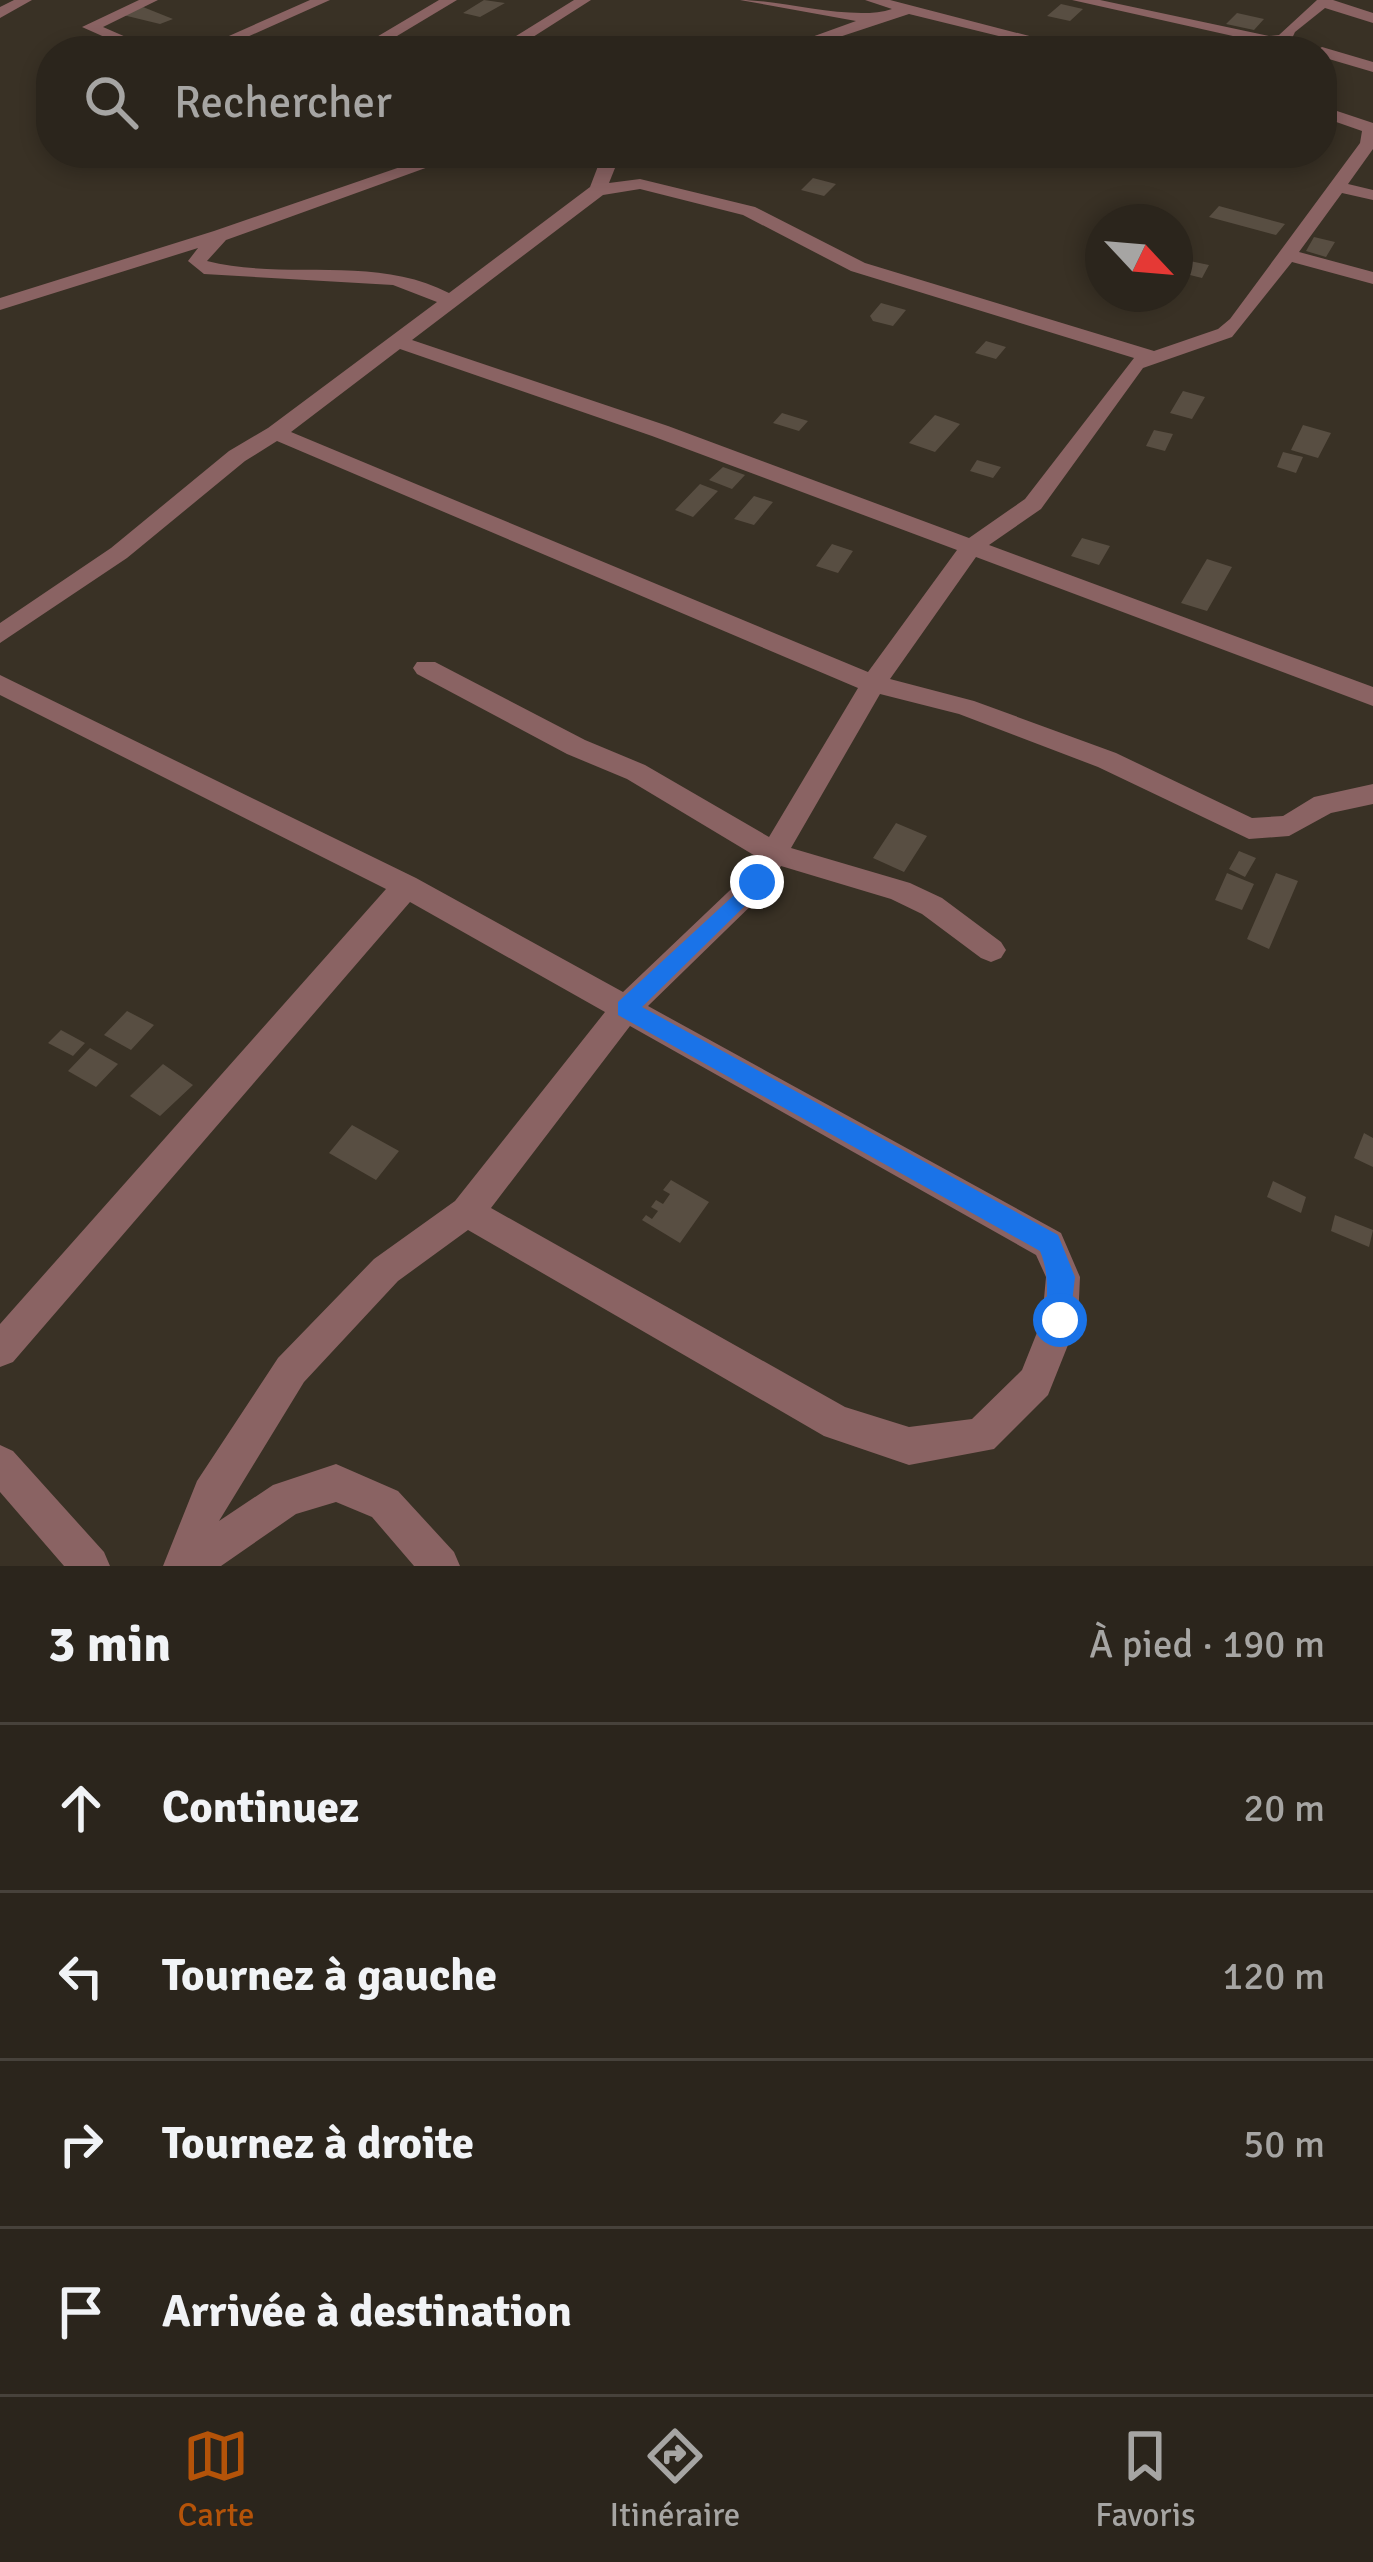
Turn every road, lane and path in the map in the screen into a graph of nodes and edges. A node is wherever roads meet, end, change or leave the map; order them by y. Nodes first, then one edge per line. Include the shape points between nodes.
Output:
1 (26, 0) edge
2 (151, 0) edge
3 (323, 0) edge
4 (450, 0) edge
5 (584, 0) edge
6 (747, 0) edge
7 (872, 0) edge
8 (938, 0) edge
9 (1079, 0) edge
10 (1325, 1) edge
11 (908, 9) junction
12 (0, 13) edge
13 (1373, 17) edge
14 (878, 20) junction
15 (112, 36) edge
16 (238, 36) edge
17 (387, 36) edge
18 (525, 36) edge
19 (828, 36) edge
20 (1018, 36) edge
21 (1246, 36) edge
22 (1287, 36) edge
23 (1337, 57) edge
24 (1373, 67) edge
25 (1337, 118) edge
26 (1372, 136) edge
27 (415, 168) edge
28 (606, 168) edge
29 (1336, 186) junction
30 (598, 190) junction
31 (1373, 195) edge
32 (221, 235) junction
33 (1285, 254) junction
34 (1373, 278) edge
35 (452, 302) junction
36 (0, 304) edge
37 (399, 341) junction
38 (1152, 357) junction
39 (276, 433) junction
40 (970, 548) junction
41 (0, 634) edge
42 (426, 668) dead end
43 (873, 683) junction
44 (0, 684) edge
45 (1373, 697) edge
46 (1373, 794) edge
47 (775, 854) junction
48 (406, 886) junction
49 (991, 950) dead end
50 (626, 1008) junction
51 (467, 1212) junction
52 (0, 1350) edge
53 (0, 1464) edge
54 (90, 1566) edge
55 (185, 1566) edge
56 (440, 1566) edge

1 - 12 street
2 - 15 street via 90,27
3 - 16 street
4 - 17 street
5 - 18 street
6 - 14 street
7 - 11 street
8 - 11 street
9 - 21 street
10 - 13 street
10 - 22 street
11 - 14 street
11 - 20 street
14 - 19 street
23 - 24 street
25 - 26 street
26 - 29 street
27 - 32 street
28 - 30 street
29 - 31 street
29 - 33 street
30 - 35 street
30 - 38 street via 640,184 749,211 858,267
32 - 35 street via 197,261 204,268 393,279
32 - 36 street
33 - 34 street
33 - 38 street via 1225,333
35 - 37 street
37 - 39 street
37 - 40 street
38 - 40 street via 1136,364 1033,503
39 - 41 street
39 - 43 street
40 - 43 street
40 - 45 street
42 - 47 street via 636,772
43 - 46 street via 1107,760 1249,829 1289,826 1324,804
43 - 47 street
44 - 48 street
47 - 49 street via 900,891
47 - 50 street via 757,882
48 - 50 street
48 - 52 street
50 - 51 street
50 - 51 street via 1049,1244 1063,1277 1060,1320 1035,1382 980,1436 909,1446 837,1424
51 - 55 street via 386,1270 291,1370 210,1494
53 - 54 street
55 - 56 street via 286,1498 336,1483 385,1504

